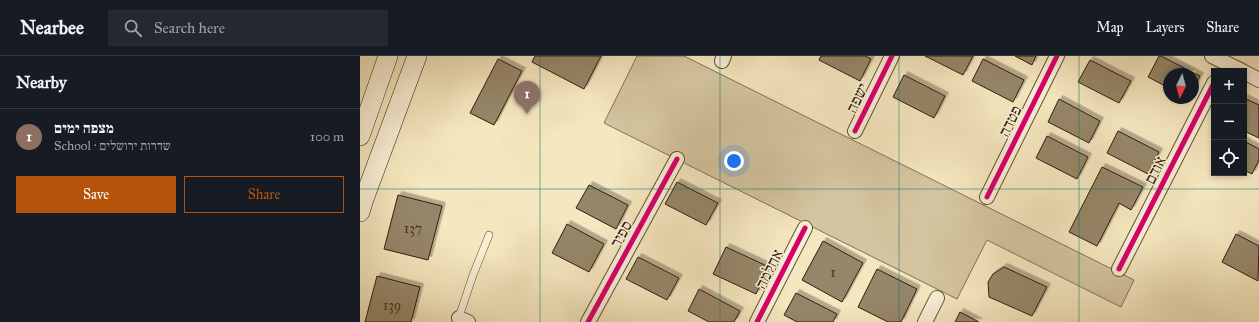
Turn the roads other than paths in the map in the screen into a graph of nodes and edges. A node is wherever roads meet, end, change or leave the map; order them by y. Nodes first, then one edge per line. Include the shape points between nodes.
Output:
1 (388, 56) edge
2 (417, 56) edge
3 (892, 56) edge
4 (1057, 56) edge
5 (1221, 61) edge
6 (1235, 68) edge
7 (1247, 74) edge
8 (1259, 80) edge
9 (1211, 88) edge
10 (855, 131) dead end
11 (360, 136) edge
12 (677, 159) dead end
13 (987, 197) dead end
14 (360, 212) edge
15 (805, 228) dead end
16 (489, 234) dead end
17 (1119, 269) dead end
18 (937, 298) dead end
19 (461, 321) edge
20 (588, 322) edge
21 (757, 322) edge
22 (925, 322) edge

1 - 11 main road
2 - 14 main road
3 - 10 street, ישפה
4 - 13 street, פטדה
5 - 6 street
7 - 8 street
9 - 17 street, אודם
12 - 20 street, ספיר
15 - 21 street, אחלמה
16 - 19 lane via 473,275
18 - 22 street

